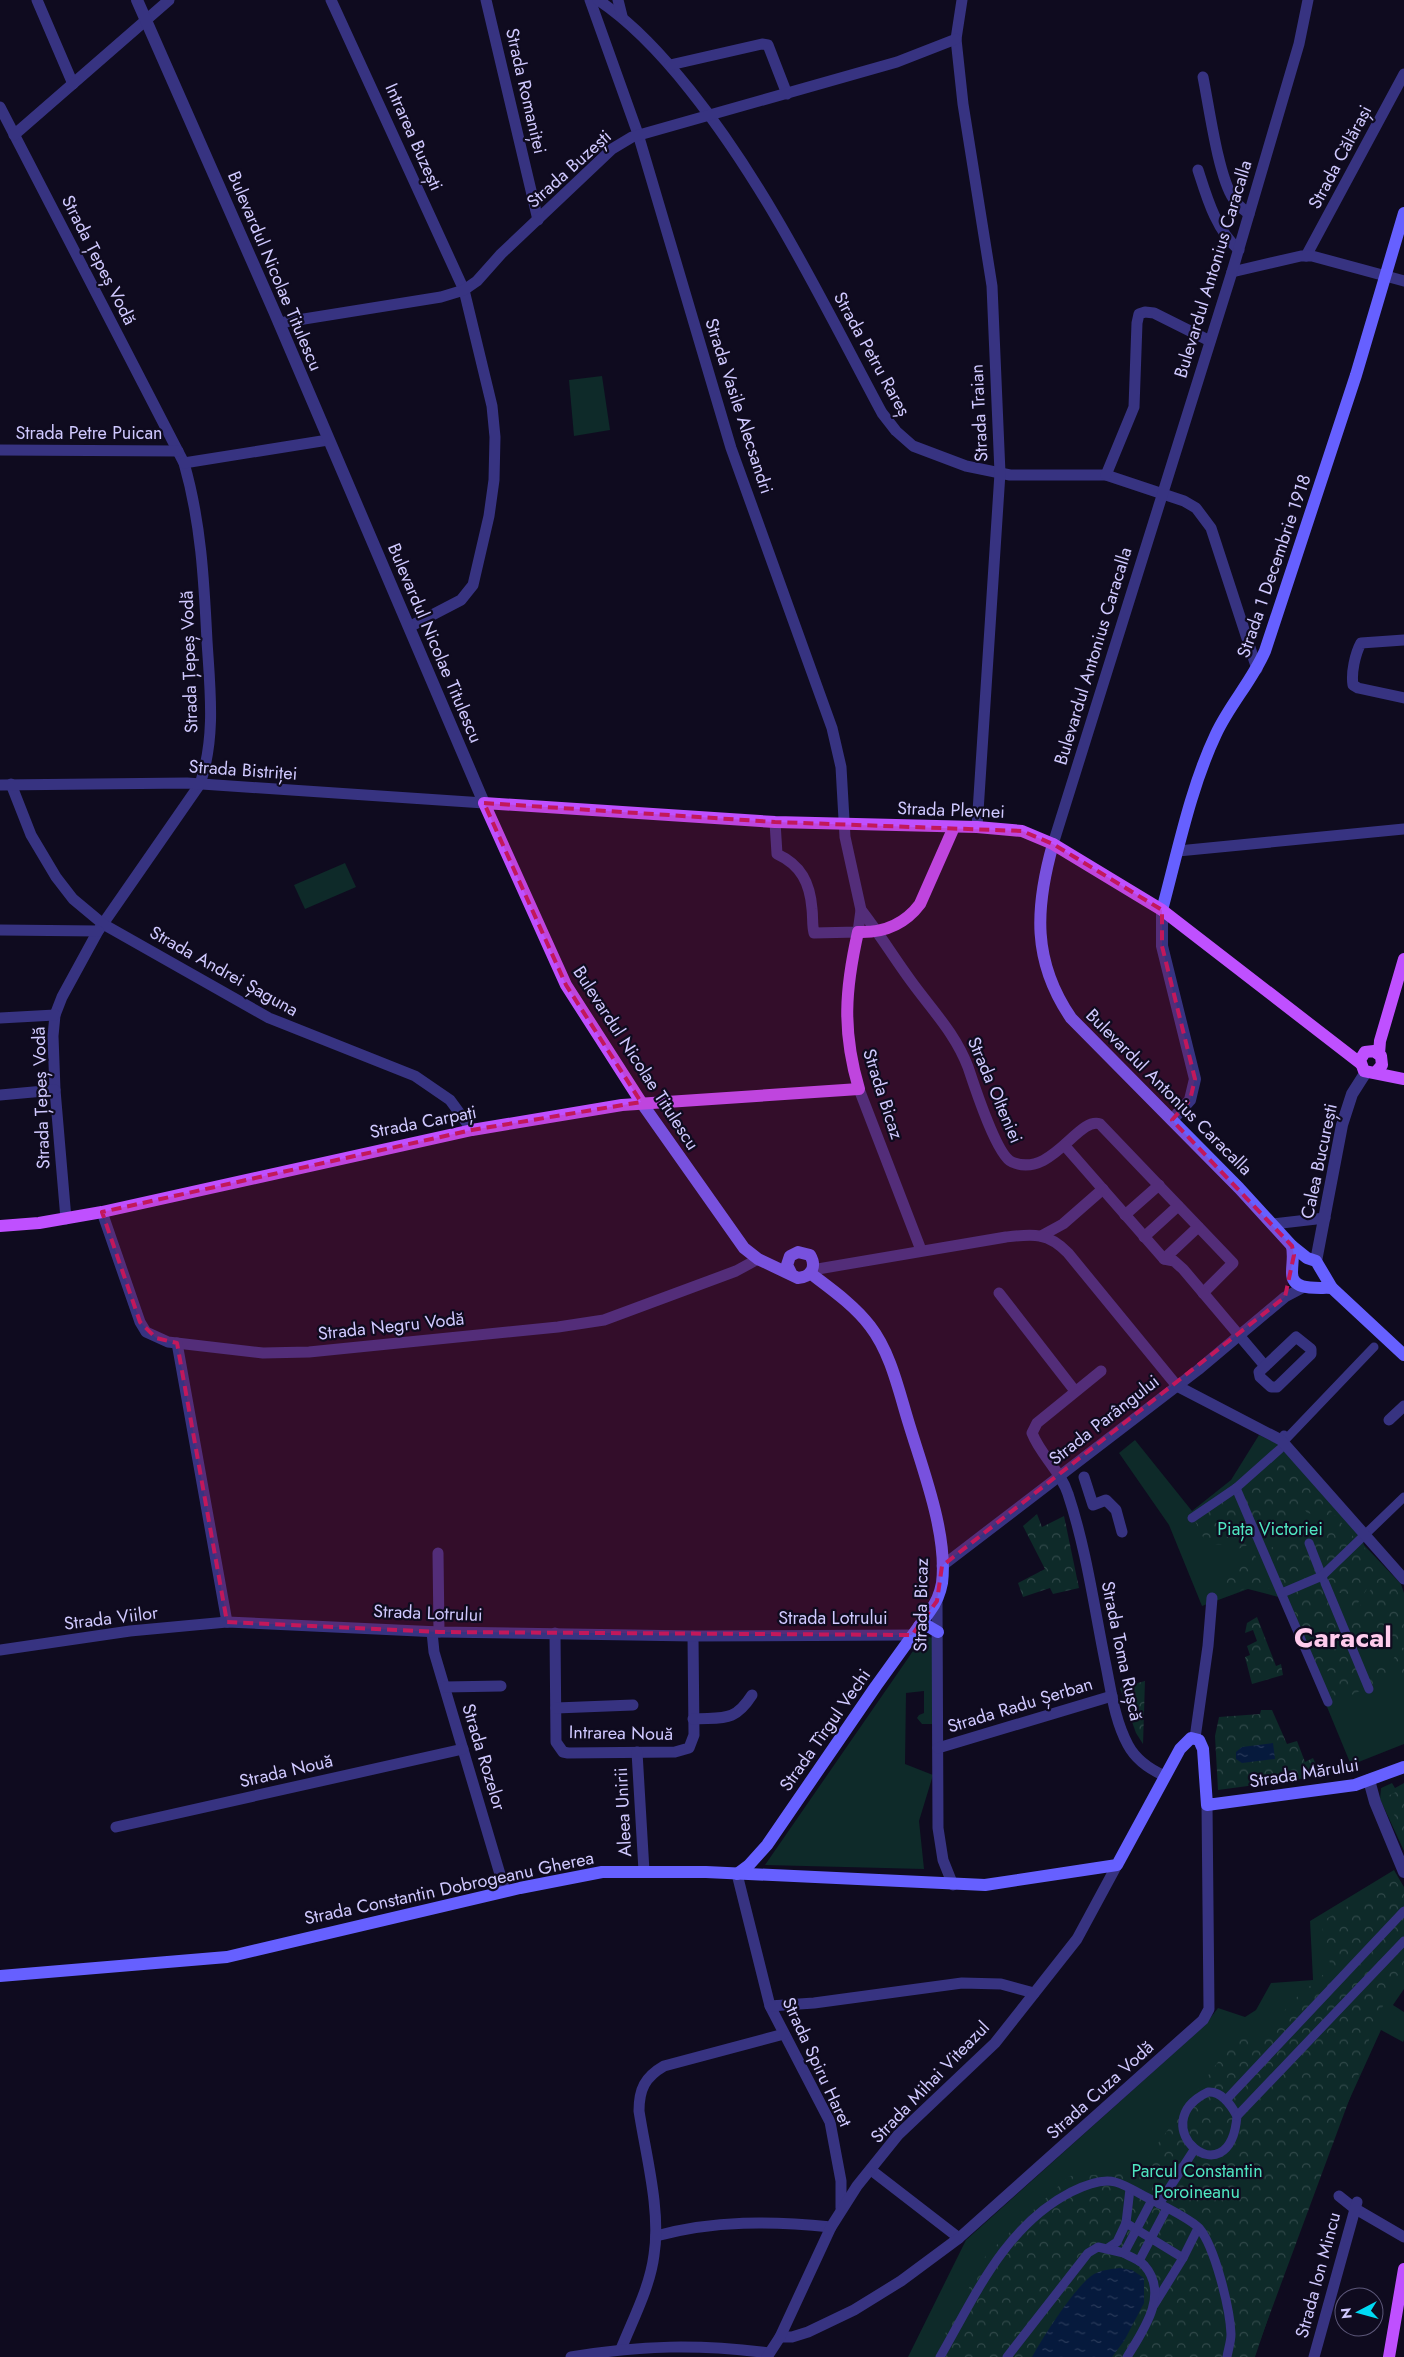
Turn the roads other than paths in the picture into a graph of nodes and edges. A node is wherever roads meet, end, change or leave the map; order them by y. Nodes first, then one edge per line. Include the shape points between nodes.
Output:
1 (37, 0) edge
2 (137, 0) edge
3 (169, 0) edge
4 (331, 0) edge
5 (486, 0) edge
6 (590, 0) edge
7 (598, 0) edge
8 (618, 0) edge
9 (962, 0) edge
10 (1308, 0) edge
11 (622, 16) junction
12 (146, 20) junction
13 (956, 39) junction
14 (670, 65) junction
15 (1404, 74) edge
16 (1203, 77) dead end
17 (73, 84) junction
18 (787, 94) junction
19 (0, 107) edge
20 (710, 115) junction
21 (638, 134) junction
22 (14, 135) junction
23 (1198, 170) dead end
24 (1404, 213) edge
25 (1249, 214) junction
26 (538, 220) junction
27 (1239, 250) junction
28 (1306, 256) junction
29 (1232, 272) junction
30 (1386, 276) junction
31 (1404, 281) edge
32 (464, 290) junction
33 (279, 323) junction
34 (1210, 341) junction
35 (328, 440) junction
36 (0, 450) edge
37 (178, 451) junction
38 (184, 463) junction
39 (1000, 473) junction
40 (1106, 475) junction
41 (1161, 494) junction
42 (409, 626) junction
43 (1404, 640) edge
44 (1257, 669) junction
45 (1404, 698) edge
46 (6, 784) edge
47 (200, 784) junction
48 (484, 803) junction
49 (775, 822) junction
50 (843, 824) junction
51 (954, 827) junction
52 (977, 828) junction
53 (1404, 829) edge
54 (1053, 844) junction
55 (1178, 851) junction
56 (861, 910) junction
57 (1162, 910) junction
58 (100, 927) junction
59 (0, 930) edge
60 (858, 932) junction
61 (879, 932) junction
62 (1404, 959) edge
63 (55, 1015) junction
64 (0, 1018) edge
65 (1372, 1059) junction
66 (1398, 1077) edge
67 (859, 1089) junction
68 (55, 1090) junction
69 (0, 1095) edge
70 (641, 1102) junction
71 (1172, 1120) junction
72 (472, 1130) junction
73 (1065, 1146) junction
74 (1159, 1185) junction
75 (1103, 1189) junction
76 (1178, 1206) junction
77 (102, 1212) junction
78 (1125, 1215) junction
79 (66, 1218) junction
80 (1325, 1218) junction
81 (1273, 1224) junction
82 (0, 1226) edge
83 (1198, 1226) junction
84 (1040, 1236) junction
85 (1144, 1237) junction
86 (1292, 1246) junction
87 (921, 1250) junction
88 (790, 1256) junction
89 (810, 1256) junction
90 (1164, 1259) junction
91 (761, 1260) junction
92 (848, 1263) junction
93 (1315, 1263) junction
94 (1294, 1264) junction
95 (811, 1272) junction
96 (791, 1273) junction
97 (1292, 1278) junction
98 (1308, 1287) junction
99 (1332, 1288) junction
100 (999, 1293) dead end
101 (1203, 1293) junction
102 (1285, 1297) junction
103 (1240, 1337) junction
104 (177, 1343) junction
105 (1373, 1345) joint
106 (1404, 1355) edge
107 (1265, 1366) junction
108 (1101, 1371) dead end
109 (1177, 1386) junction
110 (1075, 1392) junction
111 (1404, 1406) edge
112 (1389, 1420) dead end
113 (1280, 1449) dead end
114 (1062, 1476) junction
115 (1084, 1477) dead end
116 (1236, 1488) junction
117 (1404, 1497) edge
118 (1192, 1518) dead end
119 (1122, 1532) dead end
120 (1364, 1534) junction
121 (1309, 1543) dead end
122 (438, 1554) dead end
123 (942, 1566) junction
124 (1404, 1579) edge
125 (1323, 1580) junction
126 (1282, 1593) junction
127 (1212, 1598) dead end
128 (937, 1601) junction
129 (227, 1622) junction
130 (916, 1631) junction
131 (436, 1632) junction
132 (938, 1632) junction
133 (555, 1633) junction
134 (693, 1636) junction
135 (0, 1650) edge
136 (500, 1686) dead end
137 (445, 1687) junction
138 (1369, 1688) dead end
139 (752, 1695) dead end
140 (1112, 1696) junction
141 (1328, 1702) dead end
142 (633, 1705) dead end
143 (556, 1708) junction
144 (694, 1719) junction
145 (1195, 1738) junction
146 (938, 1748) junction
147 (464, 1749) junction
148 (637, 1752) junction
149 (1404, 1767) edge
150 (1164, 1776) junction
151 (1369, 1780) junction
152 (1207, 1806) junction
153 (116, 1827) dead end
154 (1117, 1865) junction
155 (644, 1871) junction
156 (1404, 1872) edge
157 (737, 1874) junction
158 (952, 1885) junction
159 (505, 1891) junction
160 (1404, 1911) edge
161 (1404, 1941) edge
162 (0, 1976) edge
163 (1034, 1994) junction
164 (770, 2006) junction
165 (784, 2034) junction
166 (1226, 2100) junction
167 (1237, 2116) junction
168 (1194, 2150) junction
169 (871, 2170) junction
170 (1130, 2189) junction
171 (1160, 2204) junction
172 (1356, 2205) junction
173 (841, 2208) junction
174 (1126, 2223) junction
175 (831, 2227) junction
176 (1198, 2228) junction
177 (1137, 2229) junction
178 (1404, 2229) edge
179 (656, 2236) junction
180 (1152, 2237) junction
181 (1404, 2237) edge
182 (959, 2238) junction
183 (1108, 2248) junction
184 (1124, 2253) junction
185 (1183, 2258) junction
186 (1139, 2261) junction
187 (1404, 2269) edge
188 (1154, 2305) junction
189 (1400, 2310) edge
190 (780, 2337) junction
191 (621, 2349) junction
192 (768, 2355) edge
193 (571, 2357) edge
194 (940, 2357) edge
195 (1007, 2357) edge
196 (1127, 2357) edge
197 (1227, 2357) edge
198 (1314, 2357) edge
199 (1389, 2357) edge

1 - 17 street
2 - 12 street, Bulevardul Nicolae Titulescu
3 - 12 street
4 - 32 street, Intrarea Buzești
5 - 26 street, Strada Romaniței
6 - 21 street, Strada Vasile Alecsandri
7 - 11 street, Strada Petru Rareș
8 - 11 street
9 - 13 street, Strada Traian
10 - 25 street, Bulevardul Antonius Caracalla via 1299,44
11 - 14 street, Strada Petru Rareș
12 - 17 street
12 - 33 street, Bulevardul Nicolae Titulescu
13 - 18 street, Strada Buzești via 896,62
13 - 39 street, Strada Traian via 992,286
14 - 18 street via 768,45
14 - 20 street, Strada Petru Rareș
15 - 28 street, Strada Călărași
16 - 25 street via 1229,190 1238,205
17 - 22 street
18 - 20 street, Strada Buzești
19 - 22 street, Strada Țepeș Vodă
20 - 21 street, Strada Buzești
20 - 39 street, Strada Petru Rareș via 762,194 882,413 896,431 913,446 932,455
21 - 26 street, Strada Buzești via 612,149
21 - 50 street, Strada Vasile Alecsandri via 731,448 832,728 841,767
22 - 37 street, Strada Țepeș Vodă
23 - 27 street via 1222,232
24 - 30 main road, Strada 1 Decembrie 1918
25 - 27 street, Bulevardul Antonius Caracalla
26 - 32 street, Strada Buzești
27 - 29 street, Bulevardul Antonius Caracalla
28 - 29 street
28 - 30 street
29 - 34 street, Bulevardul Antonius Caracalla
30 - 31 street
30 - 44 main road, Strada 1 Decembrie 1918 via 1316,501
32 - 33 street, Strada Buzești via 441,297
32 - 42 street, Intrarea Buzești via 492,414 496,466 489,516 474,584 468,594 452,607
33 - 35 street, Bulevardul Nicolae Titulescu
34 - 40 street via 1154,313 1139,314 1134,407
34 - 41 street, Bulevardul Antonius Caracalla
35 - 38 street
35 - 42 street, Bulevardul Nicolae Titulescu
36 - 37 street, Strada Petre Puican
37 - 38 street, Strada Țepeș Vodă
38 - 47 street, Strada Țepeș Vodă via 197,518 203,565 211,708 209,751
39 - 40 street, Strada Petru Rareș
39 - 52 street, Strada Traian
40 - 41 street, Strada Petru Rareș
41 - 44 street, Strada Petru Rareș via 1184,501 1204,516 1217,545
41 - 54 street, Bulevardul Antonius Caracalla
42 - 48 street, Bulevardul Nicolae Titulescu
43 - 45 street via 1361,643 1352,679 1358,688
44 - 55 main road, Strada 1 Decembrie 1918 via 1216,734 1199,776
46 - 47 street, Strada Bistriței
46 - 58 street, Strada Andrei Șaguna via 56,877
47 - 48 street, Strada Bistriței
47 - 58 street, Strada Țepeș Vodă
48 - 49 main road, Strada Plevnei
48 - 70 main road, Bulevardul Nicolae Titulescu via 566,986
49 - 50 main road, Strada Plevnei
49 - 60 street via 778,854 791,860 806,882 814,933
50 - 51 main road, Strada Plevnei
50 - 56 street, Strada Bicaz
51 - 52 main road, Strada Plevnei
51 - 61 main road via 920,904 907,918
52 - 54 main road, Strada Plevnei via 1022,831
53 - 55 street
54 - 57 main road, Strada Plevnei
54 - 71 main road, Bulevardul Antonius Caracalla via 1040,916 1042,949 1052,985 1060,1003 1083,1033
55 - 57 main road, Strada 1 Decembrie 1918
56 - 60 street, Strada Bicaz
56 - 61 street, Strada Olteniei
57 - 65 main road, Strada Plevnei via 1347,1053
57 - 71 street, Strada 1 Decembrie 1918 via 1162,946 1195,1078 1190,1100
58 - 59 street
58 - 63 street, Strada Țepeș Vodă
58 - 72 street, Strada Andrei Șaguna via 269,1018 415,1076 450,1100
60 - 61 main road
60 - 67 main road, Strada Bicaz via 847,988 846,1012 852,1066
61 - 73 street, Strada Olteniei via 958,1042 1006,1159 1032,1164
62 - 65 main road, Calea București
63 - 64 street
63 - 68 street, Strada Țepeș Vodă
65 - 66 main road, Strada Plevnei
65 - 80 street, Calea București via 1346,1111
67 - 70 main road, Strada Carpați
67 - 87 street, Strada Bicaz
68 - 69 street
68 - 79 street, Strada Țepeș Vodă
70 - 72 main road, Strada Carpați
70 - 91 main road, Bulevardul Nicolae Titulescu via 744,1248
71 - 81 main road, Bulevardul Antonius Caracalla
72 - 77 main road, Strada Carpați
73 - 74 street, Strada Olteniei via 1090,1122 1100,1124
73 - 75 street
74 - 76 street
74 - 78 street
75 - 78 street
75 - 84 street via 1063,1224
76 - 83 street
76 - 85 street
77 - 79 main road, Strada Carpați
77 - 104 street, Strada Negru Vodă via 140,1322 146,1332 156,1338
78 - 85 street
79 - 82 main road, Strada Carpați
80 - 81 street
80 - 93 street, Calea București
81 - 86 main road, Bulevardul Antonius Caracalla
83 - 90 street
83 - 101 street via 1233,1263
84 - 87 street via 1006,1236
84 - 109 street via 1058,1243
85 - 90 street
86 - 93 main road, Bulevardul Antonius Caracalla
86 - 94 main road
87 - 92 street
88 - 89 main road via 798,1252
88 - 91 main road
88 - 96 main road via 787,1265
89 - 92 street via 826,1262
89 - 95 main road via 814,1264
90 - 101 street via 1174,1261
91 - 96 main road, Bulevardul Nicolae Titulescu
91 - 104 street, Strada Negru Vodă via 644,1306 583,1324 282,1353
92 - 95 street
93 - 94 main road
93 - 98 main road via 1319,1280
93 - 99 main road, Bulevardul Antonius Caracalla
94 - 97 main road
95 - 96 main road via 798,1278
95 - 123 main road, Strada Bicaz via 858,1312 879,1340 898,1387 931,1497
97 - 98 main road
97 - 102 street, Strada Parângului
98 - 99 main road
98 - 102 street, Strada Parângului
99 - 106 main road, Bulevardul Antonius Caracalla
100 - 110 street
101 - 103 street
102 - 103 street, Strada Parângului
103 - 107 street
103 - 109 street, Strada Parângului
104 - 129 street
105 - 105 street via 1284,1435 1287,1438
107 - 107 street via 1258,1374 1274,1388 1312,1351 1296,1337
108 - 110 street
109 - 114 street, Strada Parângului
109 - 120 street via 1281,1440
110 - 114 street via 1037,1422 1032,1433
111 - 112 street
113 - 116 street
114 - 123 street, Strada Parângului
114 - 140 street, Strada Toma Rușcă via 1086,1564
115 - 119 street via 1093,1505 1106,1500 1116,1510
116 - 118 street
116 - 126 street
117 - 120 street
120 - 124 street
120 - 125 street
121 - 125 street
122 - 131 street, Strada Rozelor
123 - 128 main road, Strada Bicaz via 942,1584
125 - 126 street
125 - 138 street
126 - 141 street
127 - 145 street
128 - 130 main road, Strada Tîrgul Vechi
128 - 132 street, Strada Bicaz
129 - 131 street, Strada Lotrului
129 - 135 street, Strada Viilor via 130,1631
130 - 132 main road via 926,1626
130 - 134 street, Strada Lotrului
130 - 157 main road, Strada Tîrgul Vechi via 767,1844
131 - 133 street, Strada Lotrului
131 - 137 street, Strada Rozelor via 434,1652
132 - 146 street, Strada Bicaz
133 - 134 street, Strada Lotrului
133 - 143 street
134 - 144 street, Intrarea Nouă
136 - 137 street
137 - 147 street, Strada Rozelor
139 - 144 street via 743,1709 731,1717
140 - 146 street, Strada Radu Șerban
140 - 150 street, Strada Toma Rușcă via 1122,1734 1129,1746 1143,1764
142 - 143 street
143 - 148 street, Intrarea Nouă via 559,1748 568,1753
144 - 148 street, Intrarea Nouă via 693,1741 689,1748 676,1752
145 - 150 main road via 1184,1743
145 - 152 main road, Strada Cuza Vodă via 1202,1743
146 - 158 street, Strada Bicaz via 939,1843
147 - 153 street, Strada Nouă
147 - 159 street, Strada Rozelor
148 - 155 street, Aleea Unirii
149 - 151 main road, Strada Mărului
150 - 154 main road
151 - 152 main road, Strada Mărului via 1355,1786
151 - 156 street via 1374,1802
152 - 182 street, Strada Cuza Vodă via 1209,2009 1205,2017
154 - 158 main road, Strada Constantin Dobrogeanu Gherea via 1001,1884
154 - 163 street, Strada Mihai Viteazul via 1077,1938
155 - 157 main road, Strada Constantin Dobrogeanu Gherea
155 - 159 main road, Strada Constantin Dobrogeanu Gherea via 588,1874
157 - 158 main road, Strada Constantin Dobrogeanu Gherea
157 - 164 street, Strada Spiru Haret
159 - 162 main road, Strada Constantin Dobrogeanu Gherea via 227,1957
160 - 166 street
161 - 167 street
163 - 164 street via 991,1982 962,1983
163 - 169 street, Strada Mihai Viteazul via 995,2043 898,2135
164 - 165 street, Strada Spiru Haret
165 - 173 street, Strada Spiru Haret via 830,2122 839,2164
165 - 179 street via 664,2066 643,2083 639,2112
166 - 167 street
166 - 168 street via 1208,2092 1186,2113 1183,2130
167 - 168 street via 1235,2134 1228,2146 1212,2154
168 - 171 street
169 - 173 street, Strada Mihai Viteazul
169 - 182 street
170 - 171 street
170 - 174 street
170 - 194 street via 1114,2182 1083,2186 1042,2210 994,2262
171 - 176 street
171 - 177 street
171 - 180 street
172 - 178 street
172 - 181 street
172 - 198 street, Strada Ion Mincu
173 - 175 street, Strada Mihai Viteazul
174 - 177 street
174 - 183 street via 1117,2242
175 - 179 street via 758,2222 682,2229
175 - 190 street, Strada Mihai Viteazul
176 - 185 street
176 - 197 street via 1220,2274 1231,2335
177 - 180 street
177 - 184 street
179 - 191 street via 648,2282
180 - 185 street
180 - 186 street
182 - 190 street, Strada Cuza Vodă via 901,2281 854,2310 808,2332
183 - 184 street
183 - 195 street via 1098,2247 1088,2253
184 - 186 street
185 - 188 street
186 - 188 street via 1155,2287
187 - 189 main road
188 - 196 street
189 - 199 main road
190 - 192 street, Strada Mihai Viteazul
191 - 192 street via 696,2346
191 - 193 street

